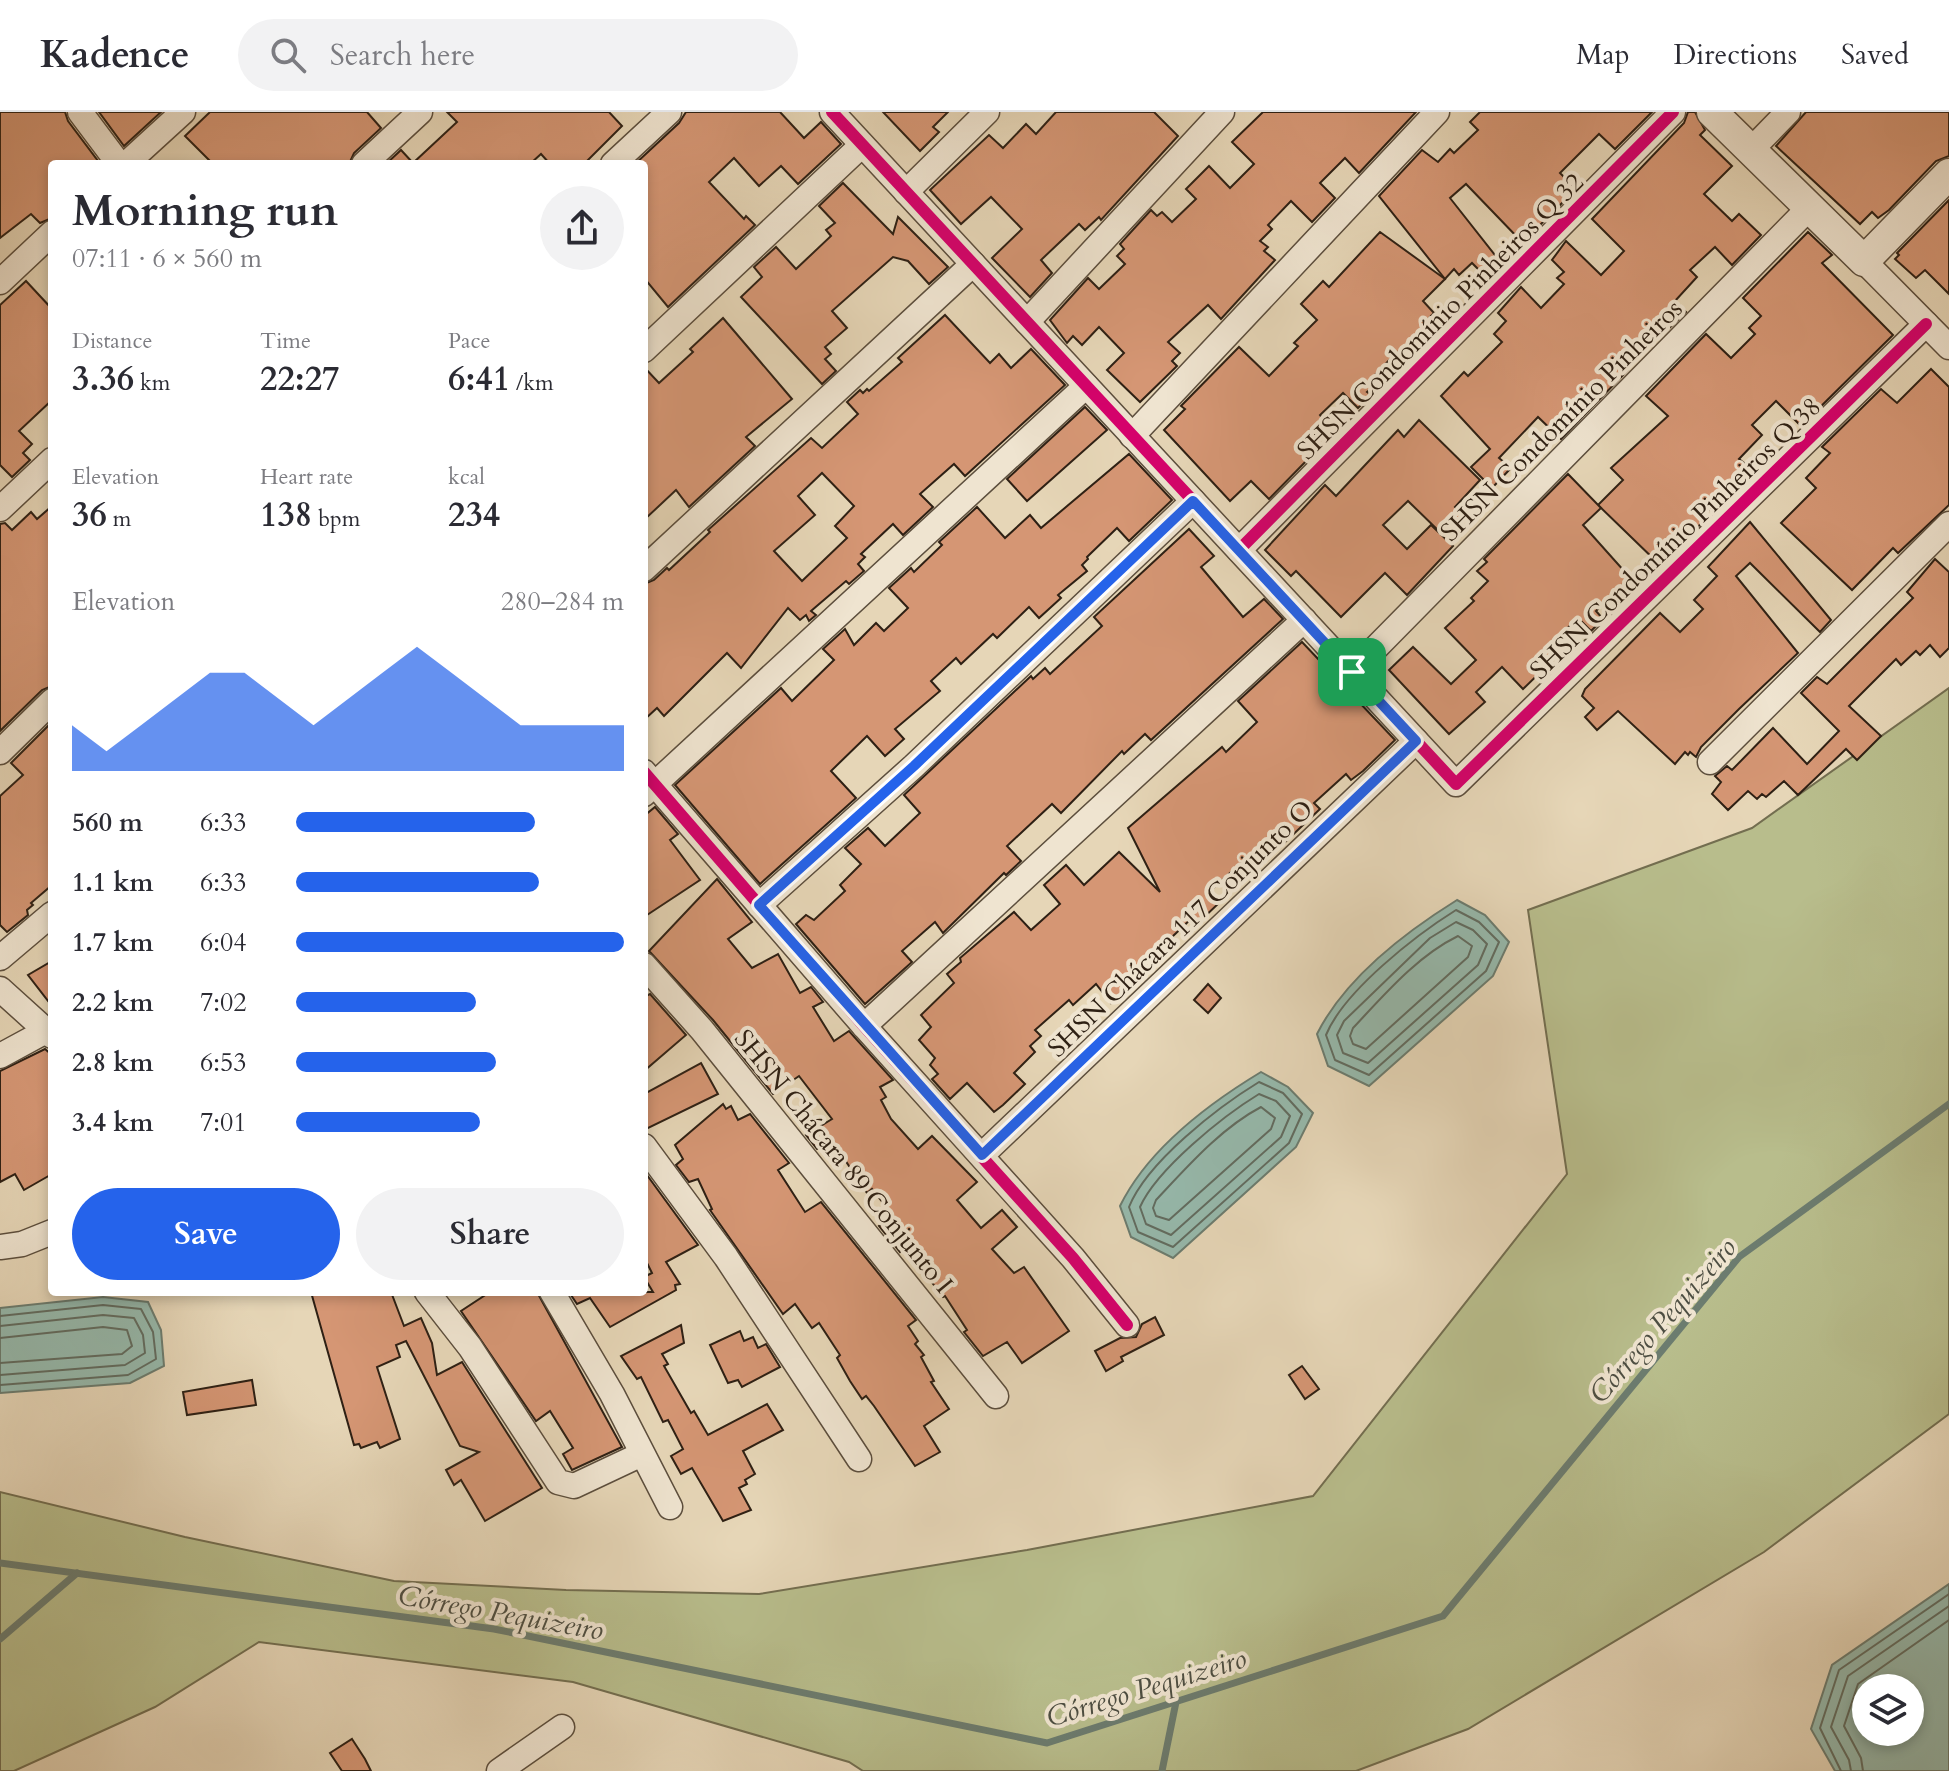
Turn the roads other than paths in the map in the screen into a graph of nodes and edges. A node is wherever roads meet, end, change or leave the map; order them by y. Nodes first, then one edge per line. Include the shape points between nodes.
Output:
1 (80, 112) edge
2 (183, 112) edge
3 (420, 112) edge
4 (669, 112) edge
5 (832, 112) edge
6 (987, 112) edge
7 (1222, 112) edge
8 (1437, 112) edge
9 (1673, 112) edge
10 (1712, 112) edge
11 (1788, 112) edge
12 (862, 145) junction
13 (1751, 150) junction
14 (116, 160) edge
15 (130, 160) edge
16 (368, 160) edge
17 (617, 160) edge
18 (1949, 174) edge
19 (906, 192) junction
20 (1809, 208) junction
21 (48, 237) edge
22 (1864, 261) junction
23 (973, 264) junction
24 (0, 282) edge
25 (1027, 322) junction
26 (1926, 324) junction
27 (648, 346) edge
28 (1949, 347) edge
29 (1086, 386) junction
30 (1132, 436) junction
31 (48, 464) edge
32 (1193, 501) junction
33 (0, 509) edge
34 (1949, 524) edge
35 (1239, 550) junction
36 (648, 565) edge
37 (1304, 620) junction
38 (1352, 672) junction
39 (48, 705) edge
40 (1416, 741) junction
41 (0, 752) edge
42 (1710, 762) dead end
43 (648, 783) edge
44 (759, 905) junction
45 (48, 917) edge
46 (48, 938) edge
47 (1, 958) edge
48 (648, 970) edge
49 (0, 989) edge
50 (864, 1026) junction
51 (48, 1033) edge
52 (48, 1034) edge
53 (0, 1056) edge
54 (648, 1151) edge
55 (982, 1155) junction
56 (48, 1234) edge
57 (0, 1247) edge
58 (430, 1296) edge
59 (554, 1296) edge
60 (1127, 1325) dead end
61 (996, 1396) dead end
62 (642, 1454) junction
63 (859, 1459) dead end
64 (670, 1507) dead end
65 (562, 1727) dead end
66 (499, 1771) edge

1 - 14 street
2 - 15 street
3 - 16 street
4 - 17 street
5 - 12 street
6 - 19 street
7 - 25 street
8 - 30 street
9 - 35 street, SHSN Condomínio Pinheiros Q 32
10 - 13 street
11 - 13 street
12 - 19 street
12 - 27 street
13 - 20 street
18 - 22 street
19 - 23 street
20 - 22 street
20 - 38 street, SHSN Condomínio Pinheiros
21 - 24 street
22 - 26 street
23 - 25 street
23 - 36 street
25 - 29 street
26 - 28 street
26 - 40 street, SHSN Condomínio Pinheiros Q 38 via 1456,784
29 - 30 street
29 - 43 street
30 - 32 street
31 - 33 street
32 - 35 street
32 - 44 street
34 - 42 street
35 - 37 street
37 - 38 street
37 - 50 street
38 - 40 street
39 - 41 street
40 - 55 street, SHSN Chácara 117 Conjunto O
43 - 44 street
44 - 50 street
45 - 47 street
46 - 47 street
48 - 61 street, SHSN Chácara 89 Conjunto I
49 - 51 street
50 - 55 street
52 - 53 street
54 - 63 street via 726,1257
55 - 60 street
56 - 57 street
58 - 62 street via 558,1482 574,1486
59 - 62 street
62 - 64 street
65 - 66 street

